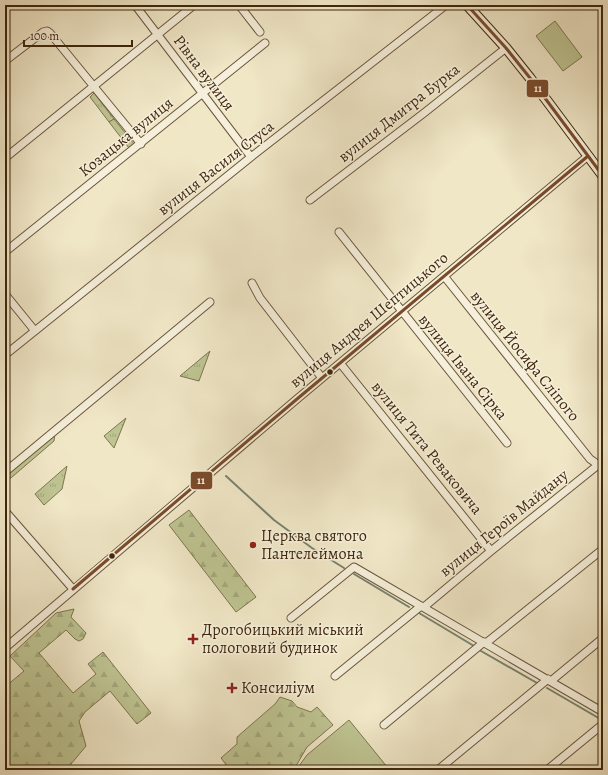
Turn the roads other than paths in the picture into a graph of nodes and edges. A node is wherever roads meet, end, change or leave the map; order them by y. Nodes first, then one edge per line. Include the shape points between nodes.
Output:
1 (135, 5) edge
2 (194, 5) edge
3 (239, 5) edge
4 (446, 5) edge
5 (467, 5) edge
6 (260, 32) dead end
7 (158, 34) junction
8 (264, 43) dead end
9 (506, 48) junction
10 (5, 61) edge
11 (94, 85) junction
12 (202, 94) junction
13 (141, 144) junction
14 (588, 156) junction
15 (251, 157) junction
16 (5, 158) edge
17 (603, 176) edge
18 (310, 200) dead end
19 (338, 232) dead end
20 (5, 252) edge
21 (444, 276) junction
22 (252, 282) dead end
23 (5, 294) edge
24 (210, 302) dead end
25 (402, 312) junction
26 (35, 331) junction
27 (5, 355) edge
28 (340, 363) junction
29 (322, 378) junction
30 (506, 443) dead end
31 (601, 465) edge
32 (5, 472) edge
33 (5, 511) edge
34 (603, 549) edge
35 (491, 551) junction
36 (73, 589) junction
37 (423, 606) junction
38 (291, 618) dead end
39 (603, 638) edge
40 (485, 643) junction
41 (5, 648) edge
42 (335, 676) dead end
43 (550, 680) junction
44 (603, 712) edge
45 (603, 724) edge
46 (384, 725) dead end
47 (439, 769) dead end
48 (547, 770) edge

1 - 7 street, Рівна вулиця
2 - 7 street
3 - 6 street
4 - 15 street, вулиця Василя Стуса
5 - 9 main road
7 - 11 street
7 - 12 street, Рівна вулиця
8 - 12 street, Козацька вулиця
9 - 14 main road
9 - 18 street, вулиця Дмитра Бурка
10 - 11 street via 47,31
11 - 13 street
11 - 16 street
12 - 13 street, Козацька вулиця
12 - 15 street, Рівна вулиця
13 - 20 street, Козацька вулиця
14 - 17 main road
14 - 21 street, вулиця Андрея Шептицького
15 - 26 street, вулиця Василя Стуса
19 - 25 street, вулиця Івана Сірка
21 - 25 street, вулиця Андрея Шептицького
21 - 31 street, вулиця Йосифа Сліпого via 590,458
22 - 29 street via 260,298
23 - 26 street
24 - 32 street
25 - 28 street, вулиця Андрея Шептицького
25 - 30 street, вулиця Івана Сірка
26 - 27 street, вулиця Василя Стуса
28 - 29 street, вулиця Андрея Шептицького
28 - 35 street, вулиця Тита Реваковича
29 - 36 street, вулиця Андрея Шептицького
31 - 35 street, вулиця Героїв Майдану
33 - 36 street
34 - 40 street
35 - 37 street, вулиця Героїв Майдану
36 - 41 street, вулиця Андрея Шептицького
37 - 38 street via 354,567
37 - 40 street
37 - 42 street, вулиця Героїв Майдану
39 - 43 street
40 - 43 street
40 - 46 street
43 - 44 street
43 - 47 street
45 - 48 street

